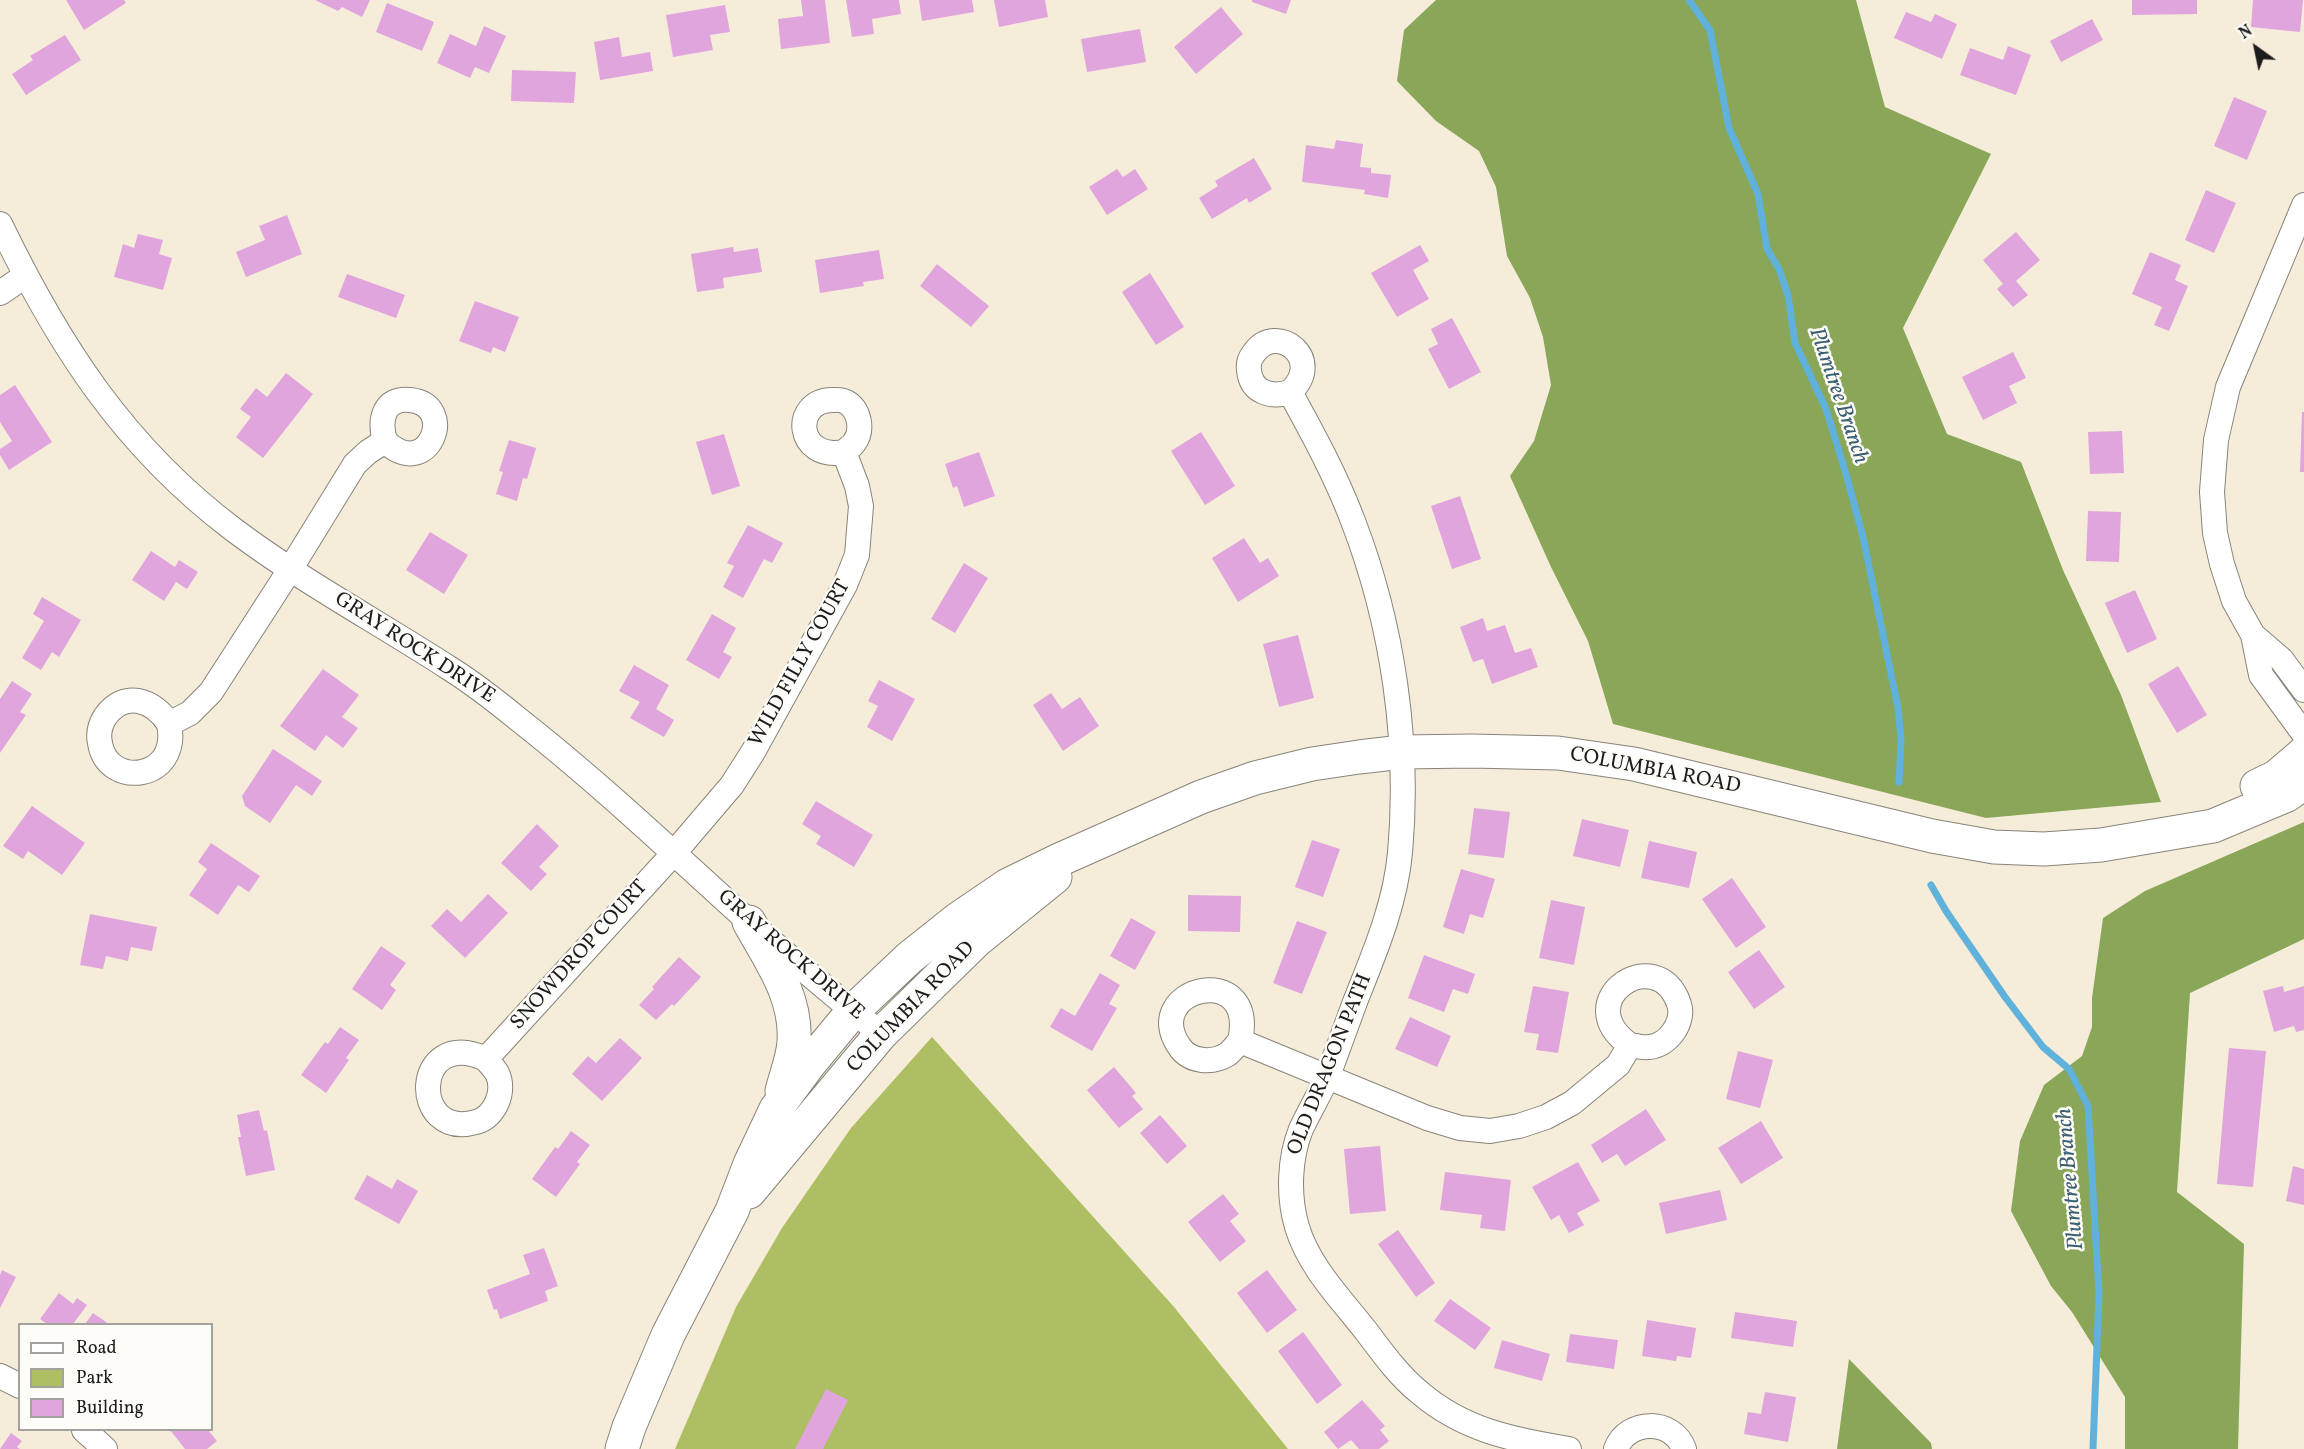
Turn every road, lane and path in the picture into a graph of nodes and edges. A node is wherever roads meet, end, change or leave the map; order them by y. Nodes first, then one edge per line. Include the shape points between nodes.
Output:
1 (2304, 206) edge
2 (0, 224) edge
3 (25, 276) junction
4 (0, 293) edge
5 (1290, 392) dead end
6 (385, 441) dead end
7 (844, 452) dead end
8 (291, 568) junction
9 (2253, 635) junction
10 (2304, 690) edge
11 (169, 724) dead end
12 (2304, 734) edge
13 (1402, 752) junction
14 (2304, 753) edge
15 (2304, 783) edge
16 (1118, 833) junction
17 (2162, 834) junction
18 (674, 853) junction
19 (749, 922) junction
20 (853, 1011) junction
21 (881, 1034) junction
22 (1240, 1041) dead end
23 (1630, 1045) dead end
24 (486, 1059) dead end
25 (1327, 1076) junction
26 (776, 1109) junction
27 (732, 1210) junction
28 (0, 1376) edge
29 (18, 1385) edge
30 (85, 1431) edge
31 (105, 1449) edge
32 (622, 1449) edge
33 (1569, 1449) edge
34 (1616, 1449) edge
35 (1684, 1449) edge

1 - 9 street via 2228,387 2217,440 2212,492 2215,533 2234,601
2 - 3 street, GRAY ROCK DRIVE
3 - 4 street
3 - 8 street, GRAY ROCK DRIVE via 90,384 129,431 190,494 234,530
5 - 13 street, OLD DRAGON PATH via 1331,468 1373,583 1391,657
6 - 8 street via 355,464
7 - 18 street, WILD FILLY COURT via 861,506 857,555 845,585 739,774
8 - 11 street via 211,692 190,713
8 - 18 street, GRAY ROCK DRIVE via 462,677 568,760
9 - 10 street via 2281,659
9 - 12 street via 2261,675
13 - 16 street, COLUMBIA ROAD via 1312,764 1255,778
13 - 17 street, COLUMBIA ROAD via 1557,753 1634,764 1932,836 1994,847 2101,845
13 - 25 street, OLD DRAGON PATH via 1400,856 1383,934
14 - 17 street, COLUMBIA ROAD via 2276,777
15 - 17 street, COLUMBIA ROAD via 2287,795 2213,826
16 - 20 street, COLUMBIA ROAD via 1008,885 978,905 909,958
16 - 21 street, COLUMBIA ROAD via 976,941
18 - 19 street, GRAY ROCK DRIVE
18 - 24 street, SNOWDROP COURT
19 - 20 street, GRAY ROCK DRIVE
19 - 26 street via 783,982 793,1019 794,1042
20 - 21 street, GRAY ROCK DRIVE
20 - 26 street, COLUMBIA ROAD
21 - 27 street, COLUMBIA ROAD
22 - 25 street
23 - 25 street via 1618,1065 1572,1102 1546,1117 1490,1131 1460,1128 1426,1118
25 - 33 street, OLD DRAGON PATH via 1300,1132 1292,1164 1291,1195 1297,1227 1309,1255 1392,1365 1419,1392 1450,1414 1485,1431
26 - 27 street, COLUMBIA ROAD
27 - 32 street, COLUMBIA ROAD via 668,1335
28 - 29 street
30 - 31 street
34 - 35 street via 1626,1434 1644,1425 1672,1432

